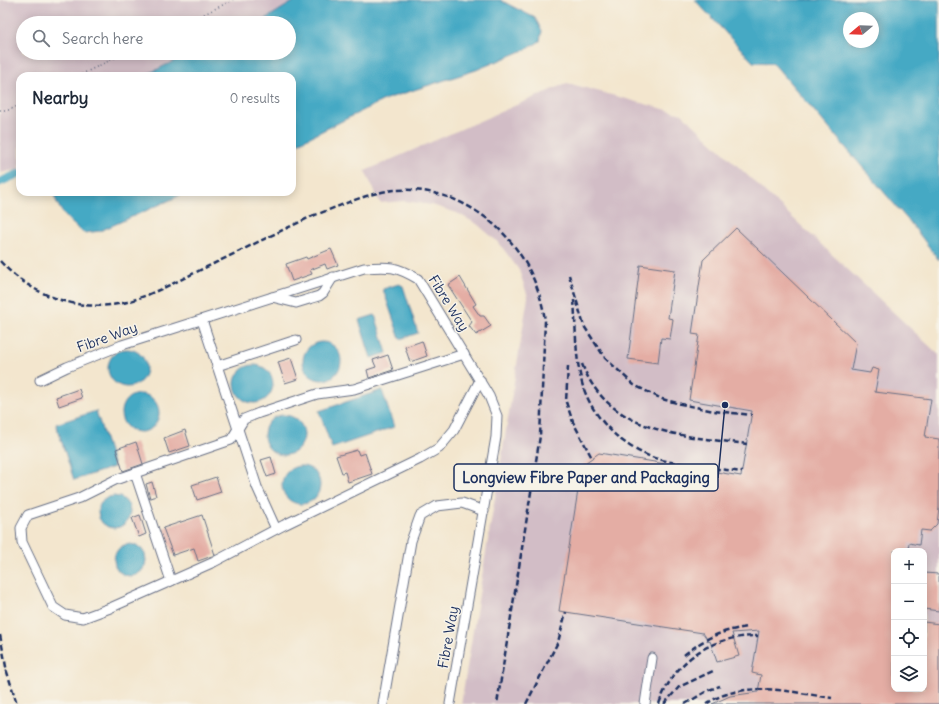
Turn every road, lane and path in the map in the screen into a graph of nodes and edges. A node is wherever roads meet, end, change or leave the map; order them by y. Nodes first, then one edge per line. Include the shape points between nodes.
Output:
1 (234, 0) edge
2 (201, 16) edge
3 (111, 60) edge
4 (86, 72) edge
5 (16, 107) edge
6 (0, 110) edge
7 (333, 277) junction
8 (272, 297) junction
9 (202, 320) junction
10 (296, 340) dead end
11 (464, 354) junction
12 (217, 366) junction
13 (40, 380) dead end
14 (480, 380) junction
15 (238, 430) junction
16 (135, 473) junction
17 (484, 511) junction
18 (276, 529) junction
19 (171, 581) junction
20 (652, 658) dead end
21 (383, 704) edge
22 (450, 704) edge
23 (645, 704) edge

1 - 2 path
3 - 4 path
5 - 6 path
7 - 8 lane, Fibre Way
7 - 8 lane via 319,296 296,303
7 - 11 lane, Fibre Way via 364,268 400,268 418,279
8 - 9 lane, Fibre Way
9 - 12 lane
9 - 13 lane, Fibre Way via 122,345
10 - 12 lane
11 - 14 lane, Fibre Way
11 - 15 lane via 354,389 317,394 259,413 244,419
12 - 15 lane
14 - 17 lane, Fibre Way via 497,416
14 - 18 lane via 454,430 439,448
15 - 16 lane via 231,440
15 - 18 lane via 265,508
16 - 19 lane
16 - 19 lane via 80,498 28,515 22,528 22,542 53,607 65,616 83,618
17 - 21 lane via 462,503 437,506 420,516 411,541
17 - 22 lane, Fibre Way
18 - 19 lane via 214,562
20 - 23 lane

